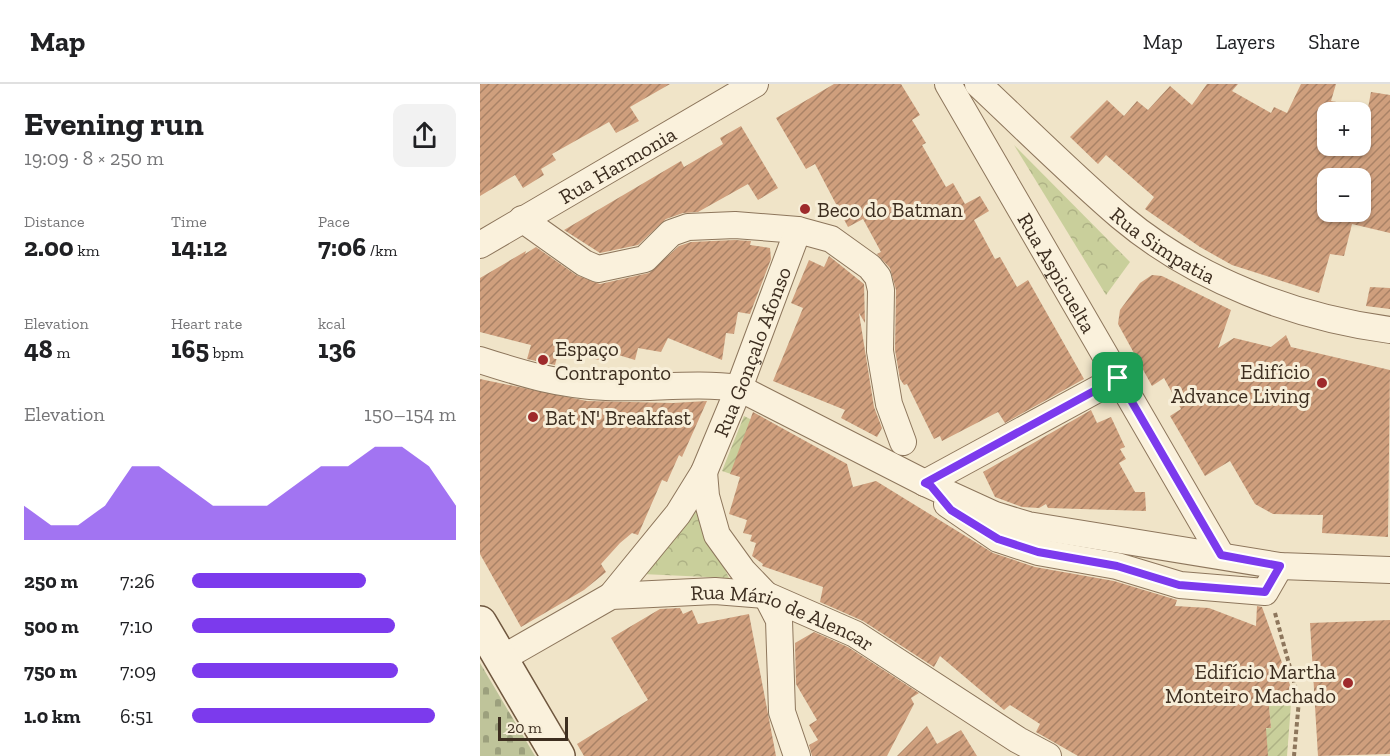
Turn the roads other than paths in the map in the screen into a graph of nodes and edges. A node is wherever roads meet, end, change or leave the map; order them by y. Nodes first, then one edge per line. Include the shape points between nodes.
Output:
1 (755, 84) edge
2 (948, 84) edge
3 (978, 84) edge
4 (522, 219) junction
5 (798, 230) junction
6 (480, 245) edge
7 (1390, 330) edge
8 (480, 360) edge
9 (1118, 378) junction
10 (739, 388) junction
11 (903, 442) dead end
12 (704, 472) junction
13 (928, 485) junction
14 (1221, 555) junction
15 (1280, 566) junction
16 (1390, 570) edge
17 (766, 595) junction
18 (611, 596) junction
19 (786, 613) junction
20 (480, 623) edge
21 (501, 659) junction
22 (558, 756) edge
23 (797, 756) edge
24 (1048, 756) edge

1 - 4 street, Rua Harmonia
2 - 9 street, Rua Aspicuelta
3 - 7 street, Rua Simpatia via 1122,218 1172,253 1267,300 1311,315
4 - 5 street via 598,269 645,259 678,229 735,225
4 - 6 street, Rua Harmonia
5 - 10 street, Rua Gonçalo Afonso
5 - 11 street via 831,239 878,277 880,351 889,404
8 - 10 street via 549,382 605,387
9 - 13 street
9 - 14 street, Rua Aspicuelta
10 - 12 street, Rua Gonçalo Afonso
10 - 13 street
12 - 17 street, Rua Gonçalo Afonso via 717,535
12 - 18 street, Rua Gonçalo Afonso via 678,514
13 - 14 street via 1028,525
13 - 15 street via 951,510 998,539 1038,552 1117,566 1179,585 1256,593 1268,589
14 - 15 street
15 - 16 street
17 - 18 street, Rua Mário de Alencar via 716,591
17 - 19 street, Rua Gonçalo Afonso
18 - 21 street, Rua Mário de Alencar
19 - 23 street via 782,712
19 - 24 street, Rua Mário de Alencar via 855,634
20 - 21 street
21 - 22 street

